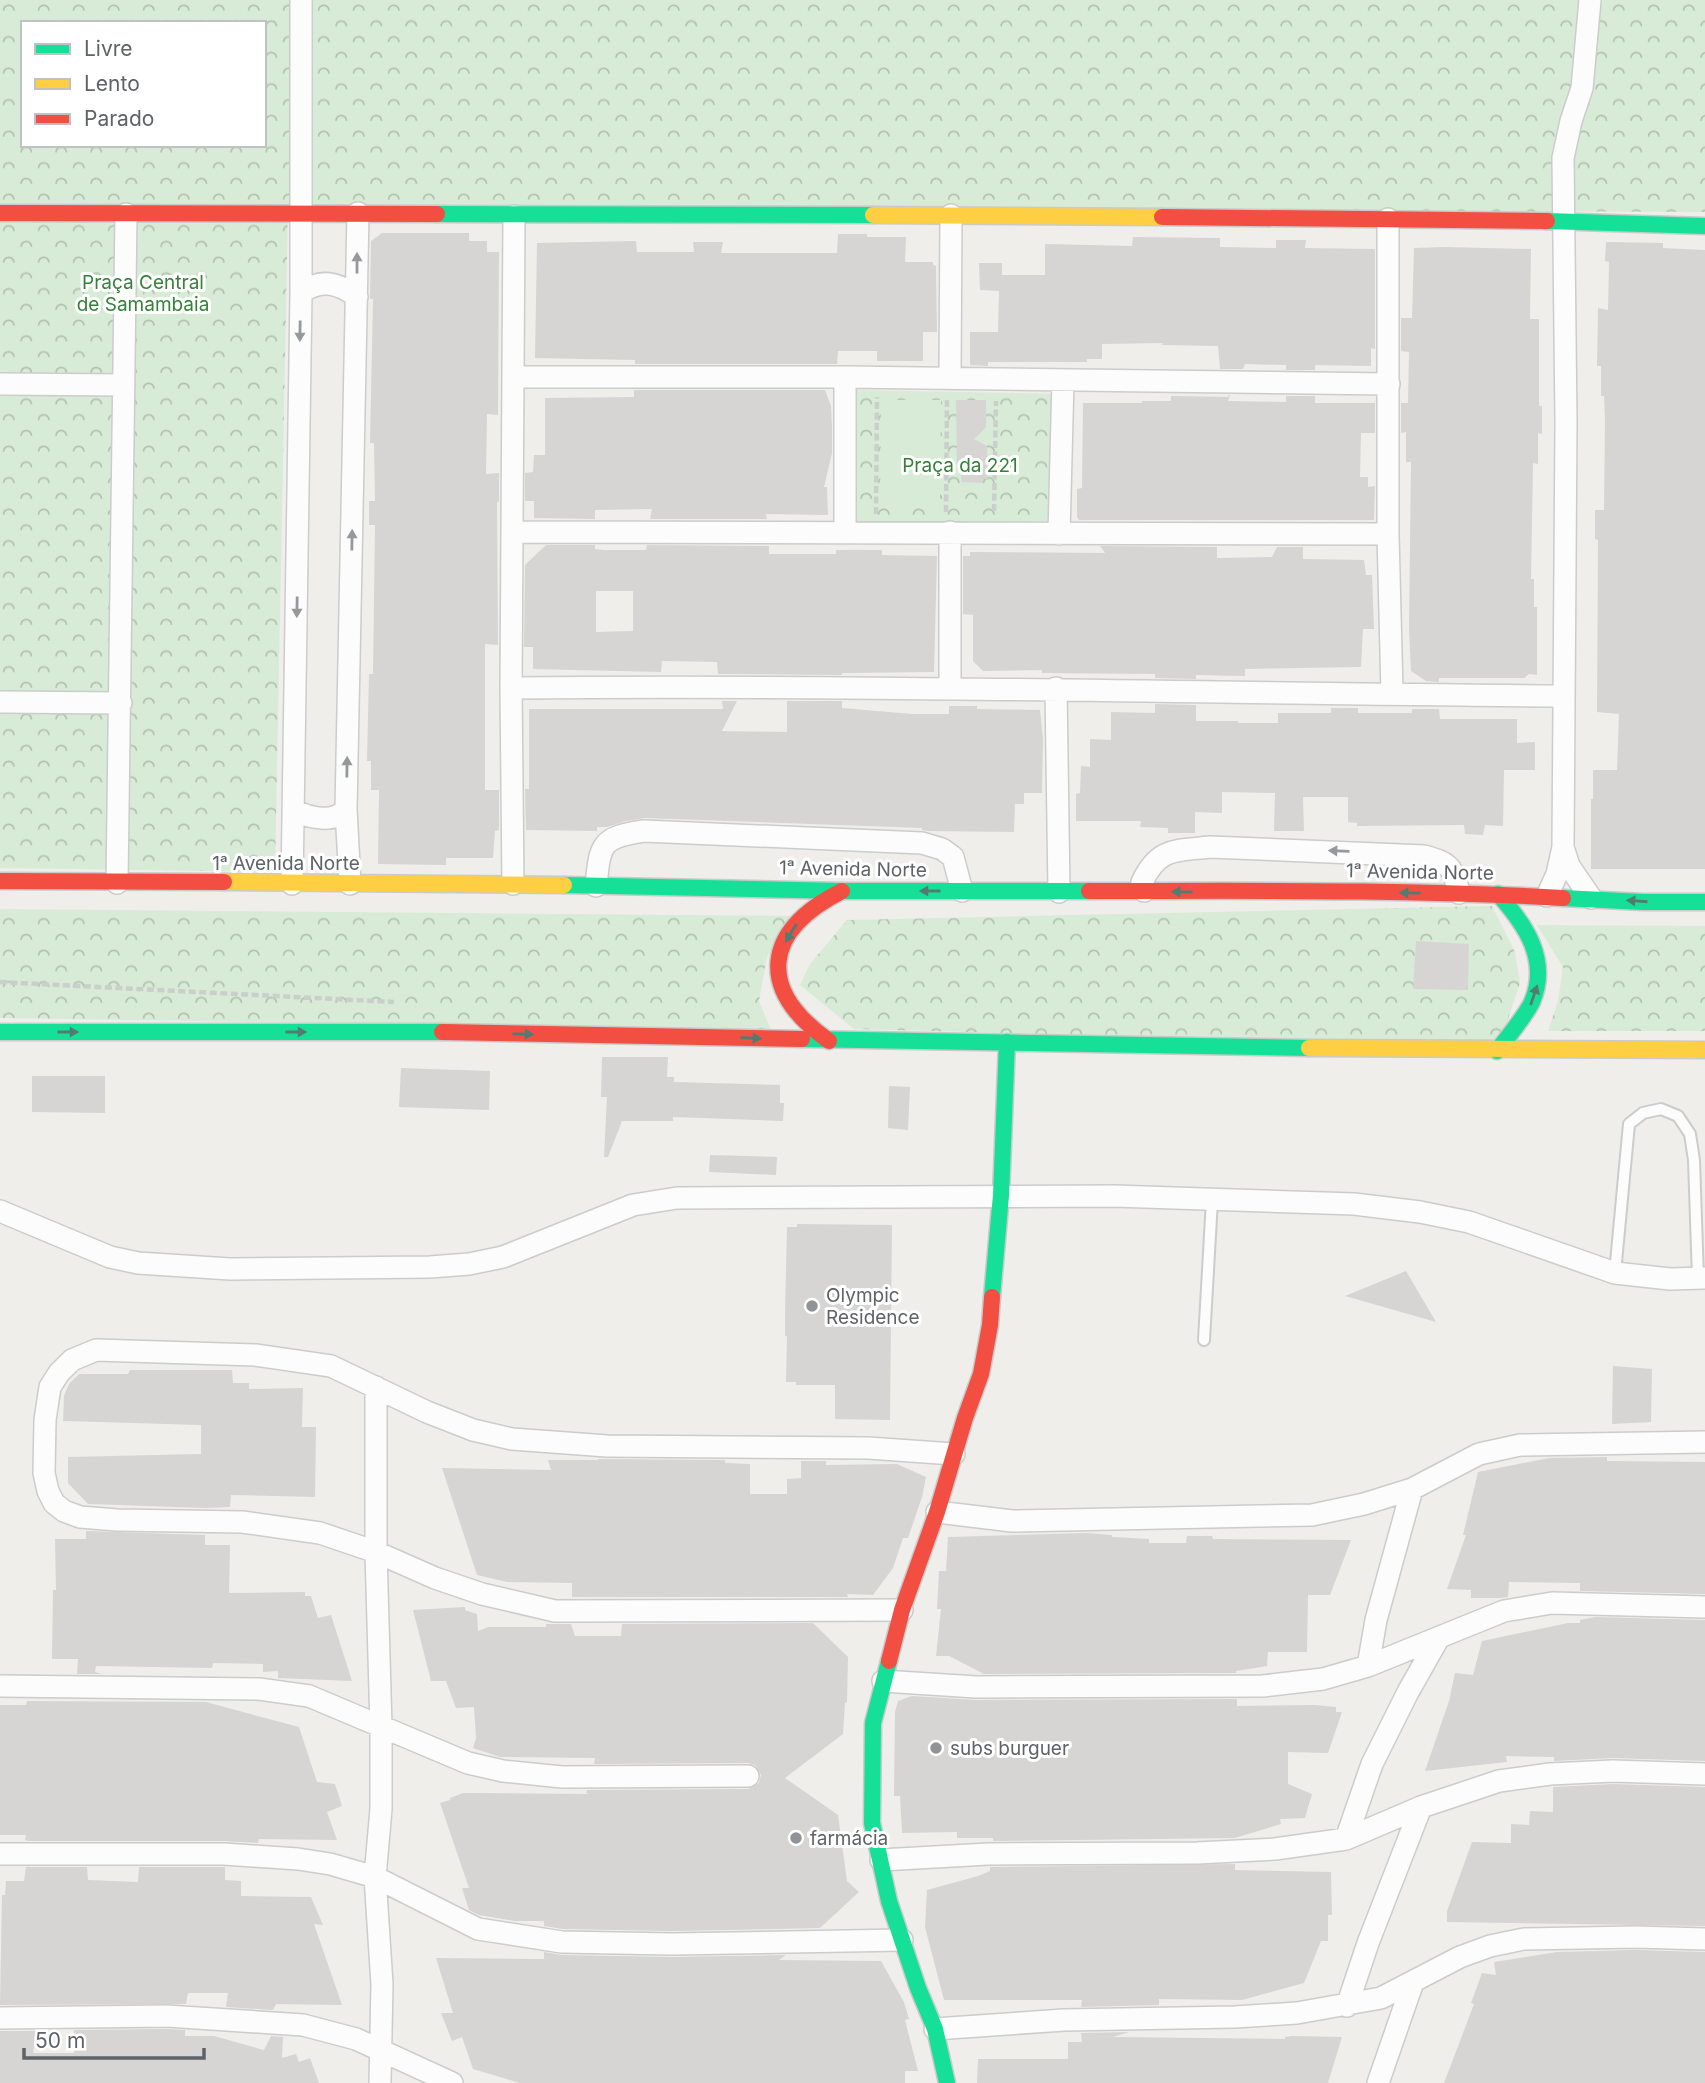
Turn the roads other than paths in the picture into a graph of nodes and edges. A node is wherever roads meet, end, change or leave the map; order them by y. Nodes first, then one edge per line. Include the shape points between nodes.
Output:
1 (301, 0) edge
2 (1590, 0) edge
3 (0, 213) edge
4 (299, 213) junction
5 (358, 213) junction
6 (126, 214) junction
7 (951, 215) junction
8 (514, 216) junction
9 (1388, 219) junction
10 (1565, 221) junction
11 (1705, 226) edge
12 (301, 293) junction
13 (357, 297) junction
14 (514, 377) junction
15 (845, 377) junction
16 (1063, 380) junction
17 (0, 384) edge
18 (1390, 384) junction
19 (124, 385) junction
20 (948, 387) junction
21 (948, 523) junction
22 (512, 532) junction
23 (845, 532) junction
24 (1059, 534) junction
25 (1388, 534) junction
26 (511, 688) junction
27 (1056, 688) junction
28 (950, 689) junction
29 (1392, 693) junction
30 (1564, 696) junction
31 (0, 702) edge
32 (121, 703) junction
33 (346, 809) junction
34 (294, 810) junction
35 (1563, 847) junction
36 (0, 881) edge
37 (117, 883) junction
38 (292, 884) junction
39 (351, 884) junction
40 (513, 884) junction
41 (596, 886) junction
42 (842, 891) junction
43 (962, 891) junction
44 (1144, 891) junction
45 (1059, 892) junction
46 (1459, 893) junction
47 (1498, 894) junction
48 (1548, 896) junction
49 (1591, 898) junction
50 (1705, 902) edge
51 (0, 1032) edge
52 (829, 1041) junction
53 (1007, 1042) junction
54 (1705, 1050) edge
55 (1497, 1051) junction
56 (1001, 1195) junction
57 (1212, 1200) junction
58 (0, 1211) edge
59 (1615, 1273) junction
60 (1701, 1278) edge
61 (1204, 1340) dead end
62 (376, 1387) junction
63 (1705, 1442) edge
64 (954, 1454) junction
65 (1412, 1489) junction
66 (937, 1512) junction
67 (376, 1552) junction
68 (1705, 1607) edge
69 (902, 1610) junction
70 (1438, 1639) junction
71 (1368, 1666) junction
72 (883, 1681) junction
73 (0, 1686) edge
74 (381, 1727) junction
75 (1705, 1774) edge
76 (748, 1776) dead end
77 (1421, 1807) junction
78 (1346, 1839) junction
79 (0, 1854) edge
80 (881, 1860) junction
81 (375, 1877) junction
82 (1705, 1939) edge
83 (902, 1940) junction
84 (1413, 1983) junction
85 (1347, 2006) junction
86 (0, 2018) edge
87 (935, 2029) junction
88 (381, 2052) junction
89 (380, 2083) edge
90 (452, 2083) edge
91 (947, 2083) edge
92 (1378, 2083) edge

1 - 4 street
2 - 10 street via 1582,88 1563,158
3 - 6 main road
4 - 5 main road
4 - 6 main road
4 - 12 street
5 - 8 main road
13 -> 5 street
6 - 19 street
7 - 8 main road
7 - 9 main road
7 - 20 street
8 - 14 street
9 - 10 main road
9 - 18 street
10 - 11 main road
10 - 30 street
12 - 13 street via 328,284
12 -> 34 street
33 -> 13 street
14 - 15 street
14 - 22 street
15 - 20 street
15 - 23 street
16 - 18 street
16 - 20 street via 1001,379
16 - 24 street
17 - 19 street
18 - 25 street
19 - 32 street
21 - 23 street
21 - 24 street via 994,533
21 - 28 street
22 - 23 street
22 - 26 street
24 - 25 street
25 - 29 street
26 - 28 street
26 - 40 street
27 - 28 street
27 - 29 street
27 - 45 street
29 - 30 street
30 - 35 street
31 - 32 street
32 - 37 street
33 - 34 street via 319,818
33 - 39 street
34 - 38 street
35 - 48 street
35 - 49 street via 1569,866
36 - 37 main road, 1ᵃ Avenida Norte
37 - 38 main road, 1ᵃ Avenida Norte
38 - 39 main road, 1ᵃ Avenida Norte
39 - 40 main road, 1ᵃ Avenida Norte
40 - 41 main road, 1ᵃ Avenida Norte
41 - 42 main road, 1ᵃ Avenida Norte
41 - 43 street via 599,855 606,844 618,835 643,831 922,844 953,857
43 -> 42 main road, 1ᵃ Avenida Norte
42 -> 52 main road via 794,926 782,947 777,970 781,989 801,1021
43 - 45 main road, 1ᵃ Avenida Norte
44 - 45 main road, 1ᵃ Avenida Norte
46 -> 44 main road, 1ᵃ Avenida Norte
46 -> 44 street via 1454,873 1444,861 1424,856 1210,847 1175,850 1158,857 1142,882
46 - 47 main road, 1ᵃ Avenida Norte
47 - 48 main road, 1ᵃ Avenida Norte
55 -> 47 main road via 1531,1003 1540,971 1529,933
48 - 49 main road, 1ᵃ Avenida Norte
50 -> 49 main road, 1ᵃ Avenida Norte
51 -> 52 main road via 491,1033
52 - 53 main road
53 - 55 main road
53 - 56 main road
54 - 55 main road
56 - 57 street
56 - 58 street via 677,1198 633,1205 503,1257 430,1267 230,1269 138,1263 110,1257
56 - 64 main road via 990,1325 981,1374
57 - 59 street via 1354,1204 1420,1212 1469,1222
57 - 61 lane
59 - 60 street
59 - 60 lane via 1629,1125 1643,1113 1661,1109 1678,1116 1690,1134
62 - 64 street via 473,1430 512,1439 607,1446 868,1448
62 - 67 street
62 - 67 street via 331,1366 309,1362 255,1355 96,1350 72,1360 50,1387 44,1473 54,1503 80,1517 242,1522 320,1533
63 - 65 street via 1520,1445 1479,1454
64 - 66 main road
65 - 66 street via 1312,1515 1012,1521
65 - 71 street
66 - 69 main road
67 - 69 street via 482,1594 555,1611
67 - 74 street
68 - 70 street via 1552,1603 1504,1611
69 - 72 main road
70 - 71 street
70 - 78 street via 1372,1764
71 - 72 street via 1323,1679 1263,1686 976,1687
72 - 80 main road via 873,1723 872,1823
73 - 74 street via 259,1689 309,1696
74 - 76 street via 468,1763 503,1771 562,1777
74 - 81 street
75 - 77 street via 1550,1774 1499,1781
77 - 78 street
77 - 85 street
78 - 80 street via 1198,1853 988,1854
79 - 81 street via 236,1855 309,1861
80 - 83 main road
81 - 83 street via 478,1929 562,1942
81 - 88 street
82 - 84 street via 1524,1939 1460,1957
83 - 87 main road
84 - 85 street via 1381,1998
84 - 92 street
85 - 87 street via 1235,2017 1064,2020
86 - 88 street via 167,2016 272,2021 329,2030
87 - 91 main road
88 - 89 street
88 - 90 street

